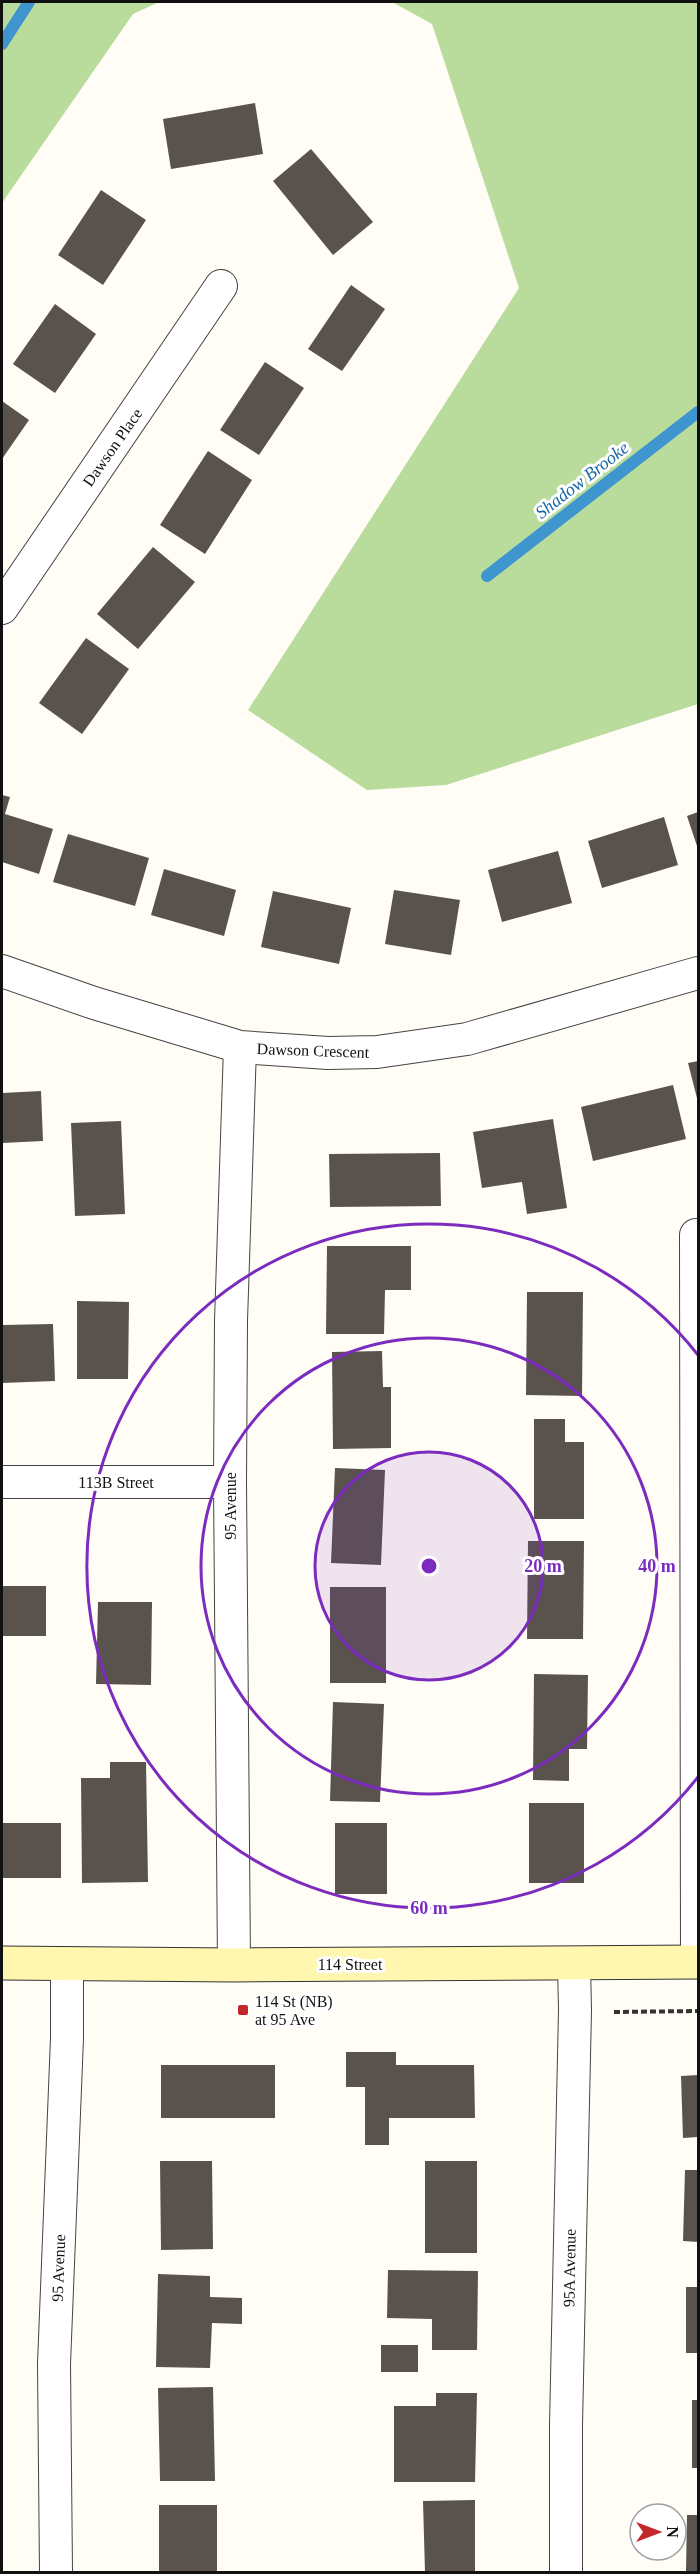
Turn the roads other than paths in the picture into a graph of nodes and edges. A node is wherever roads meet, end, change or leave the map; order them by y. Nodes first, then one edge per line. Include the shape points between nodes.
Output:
1 (221, 286) dead end
2 (2, 608) edge
3 (2, 971) edge
4 (699, 973) edge
5 (240, 1047) junction
6 (697, 1235) edge
7 (2, 1482) edge
8 (230, 1482) junction
9 (698, 1962) edge
10 (2, 1963) edge
11 (67, 1964) junction
12 (574, 1964) junction
13 (234, 1965) junction
14 (56, 2572) edge
15 (566, 2572) edge

1 - 2 street, Dawson Place
3 - 5 street, Dawson Crescent
4 - 5 street, Dawson Crescent via 510,1028 425,1047 328,1053
5 - 8 street, 95 Avenue
6 - 9 street
7 - 8 street, 113B Street
8 - 13 street, 95 Avenue
9 - 12 street, 114 Street
10 - 11 street, 114 Street
11 - 13 street, 114 Street
11 - 14 street, 95 Avenue via 54,2364
12 - 13 street, 114 Street
12 - 15 street, 95A Avenue

